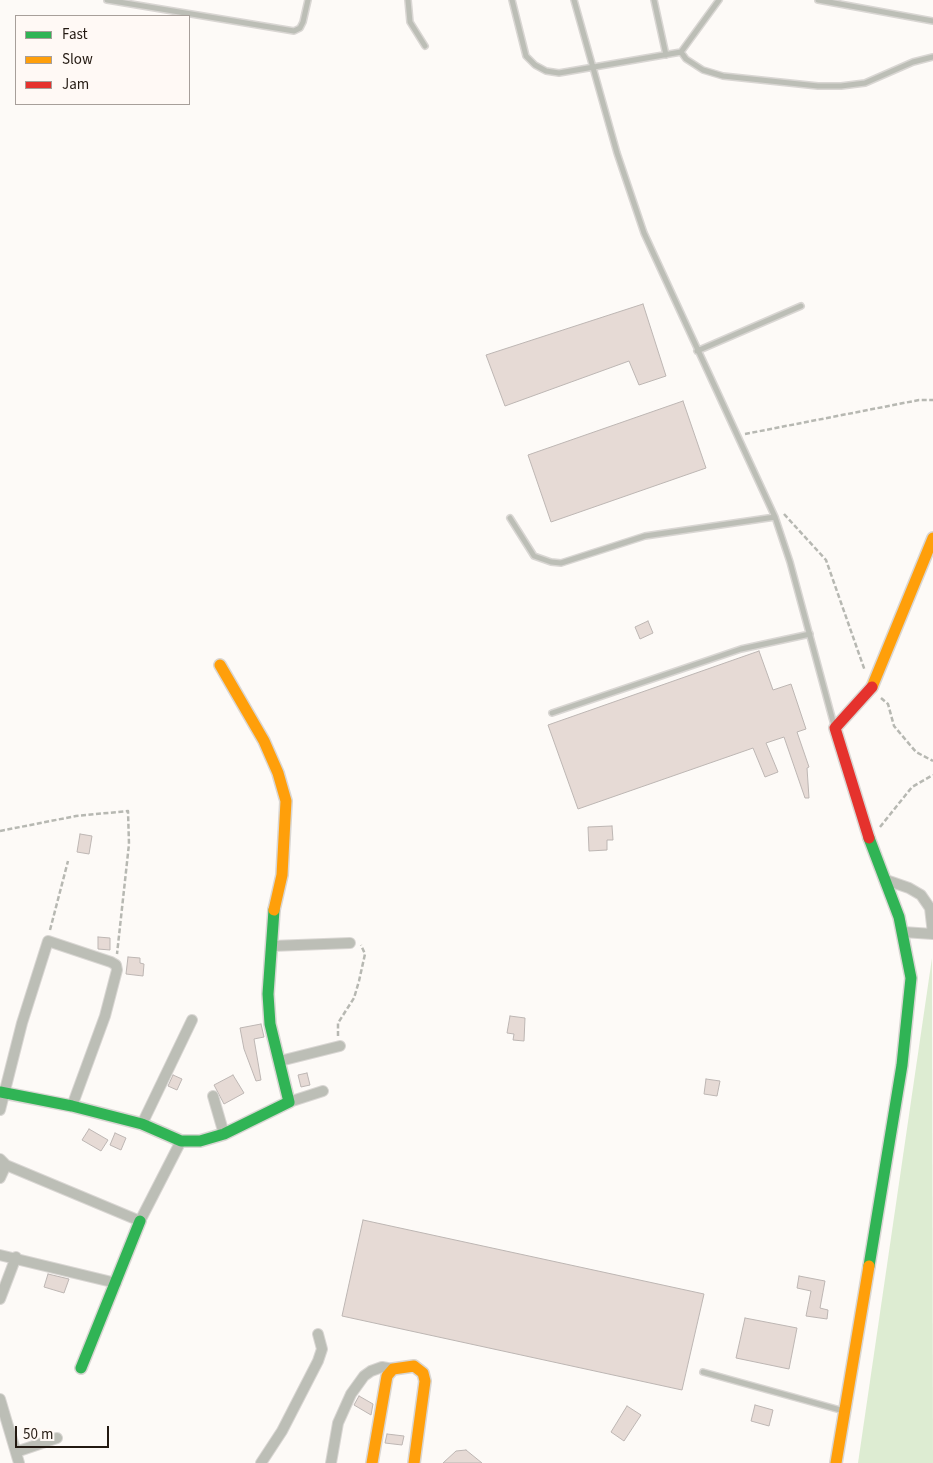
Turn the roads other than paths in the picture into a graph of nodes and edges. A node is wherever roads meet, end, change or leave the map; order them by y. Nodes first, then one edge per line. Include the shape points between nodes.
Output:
1 (107, 0) edge
2 (308, 0) edge
3 (408, 0) edge
4 (512, 0) edge
5 (574, 0) edge
6 (654, 0) edge
7 (718, 0) edge
8 (818, 0) edge
9 (933, 21) edge
10 (426, 46) dead end
11 (681, 52) junction
12 (666, 55) junction
13 (933, 56) edge
14 (594, 68) junction
15 (801, 306) dead end
16 (697, 351) junction
17 (775, 517) junction
18 (510, 518) dead end
19 (933, 538) edge
20 (810, 634) junction
21 (220, 665) dead end
22 (552, 712) dead end
23 (835, 728) junction
24 (886, 880) junction
25 (902, 932) junction
26 (933, 934) edge
27 (350, 942) road end
28 (272, 946) junction
29 (192, 1020) dead end
30 (340, 1046) road end
31 (280, 1061) junction
32 (324, 1091) dead end
33 (2, 1092) edge
34 (213, 1096) dead end
35 (289, 1102) junction
36 (72, 1106) junction
37 (0, 1110) edge
38 (142, 1124) junction
39 (224, 1134) junction
40 (181, 1141) junction
41 (3, 1162) edge
42 (0, 1178) edge
43 (140, 1221) junction
44 (0, 1255) edge
45 (16, 1257) junction
46 (116, 1283) junction
47 (0, 1299) edge
48 (318, 1334) dead end
49 (81, 1368) dead end
50 (393, 1369) junction
51 (703, 1372) dead end
52 (0, 1399) edge
53 (844, 1411) junction
54 (57, 1438) dead end
55 (16, 1452) junction
56 (19, 1463) edge
57 (261, 1463) edge
58 (331, 1463) edge
59 (372, 1463) edge
60 (414, 1463) edge
61 (836, 1463) edge

1 - 2 lane via 294,30 303,22
3 - 10 lane via 410,22
4 - 14 lane via 522,45 526,56 535,65 559,73
5 - 14 lane
6 - 12 lane
7 - 11 lane
8 - 9 lane
11 - 12 lane
11 - 13 lane via 703,70 723,76 818,86 865,83
12 - 14 lane
14 - 16 lane via 617,153 644,233
15 - 16 lane
16 - 17 lane
17 - 18 lane via 645,536 561,563 534,556
17 - 20 lane
19 - 23 street via 871,689
20 - 22 lane via 741,649
20 - 23 lane
21 - 28 street via 264,741 286,801 282,875 273,916
23 - 24 street
24 - 25 street
24 - 26 street via 921,895 930,908
25 - 26 street
25 - 53 street via 911,978 905,1040
27 - 28 street
28 - 31 street via 268,994 270,1024
29 - 38 street
30 - 31 street
31 - 35 street
32 - 35 street
33 - 36 street
33 - 36 street via 48,941 116,964 117,970 108,1007
33 - 37 street
34 - 39 street
35 - 39 street
36 - 38 street
38 - 40 street
39 - 40 street via 200,1141
40 - 43 street
41 - 42 street
41 - 43 street
43 - 46 street
44 - 45 street
45 - 46 street
45 - 47 street
46 - 49 street
48 - 57 street via 322,1349 318,1361
50 - 58 street via 382,1367 371,1371 351,1394 338,1423
50 - 59 street via 387,1376
50 - 60 street via 414,1366 423,1372 425,1381
51 - 53 lane
52 - 55 street
53 - 61 street
54 - 55 street
55 - 56 street

